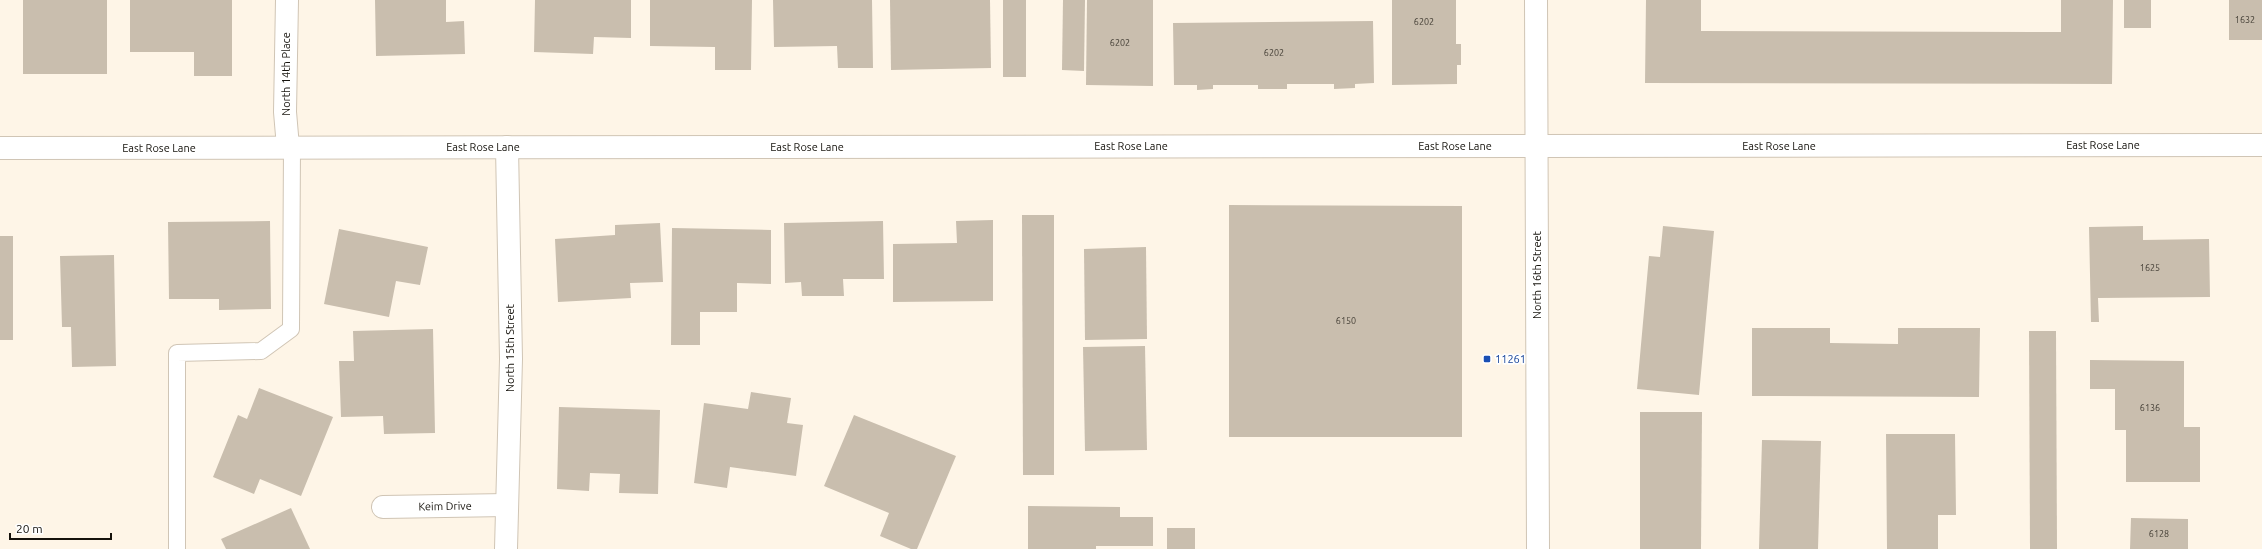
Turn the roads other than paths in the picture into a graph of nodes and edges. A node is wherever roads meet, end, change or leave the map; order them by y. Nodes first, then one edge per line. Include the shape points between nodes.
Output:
1 (287, 0) edge
2 (1536, 0) edge
3 (2262, 145) edge
4 (1536, 146) junction
5 (507, 147) junction
6 (0, 148) edge
7 (290, 148) junction
8 (506, 505) junction
9 (383, 507) dead end
10 (177, 549) edge
11 (506, 549) edge
12 (1538, 549) edge

1 - 7 street, North 14th Place via 285,112
2 - 4 street, North 16th Street
3 - 4 street, East Rose Lane
4 - 5 street, East Rose Lane
4 - 12 street, North 16th Street
5 - 7 street, East Rose Lane
5 - 8 street, North 15th Street via 511,359
6 - 7 street, East Rose Lane
7 - 10 lane via 291,329 261,351 177,352
8 - 9 street, Keim Drive
8 - 11 street, North 15th Street

